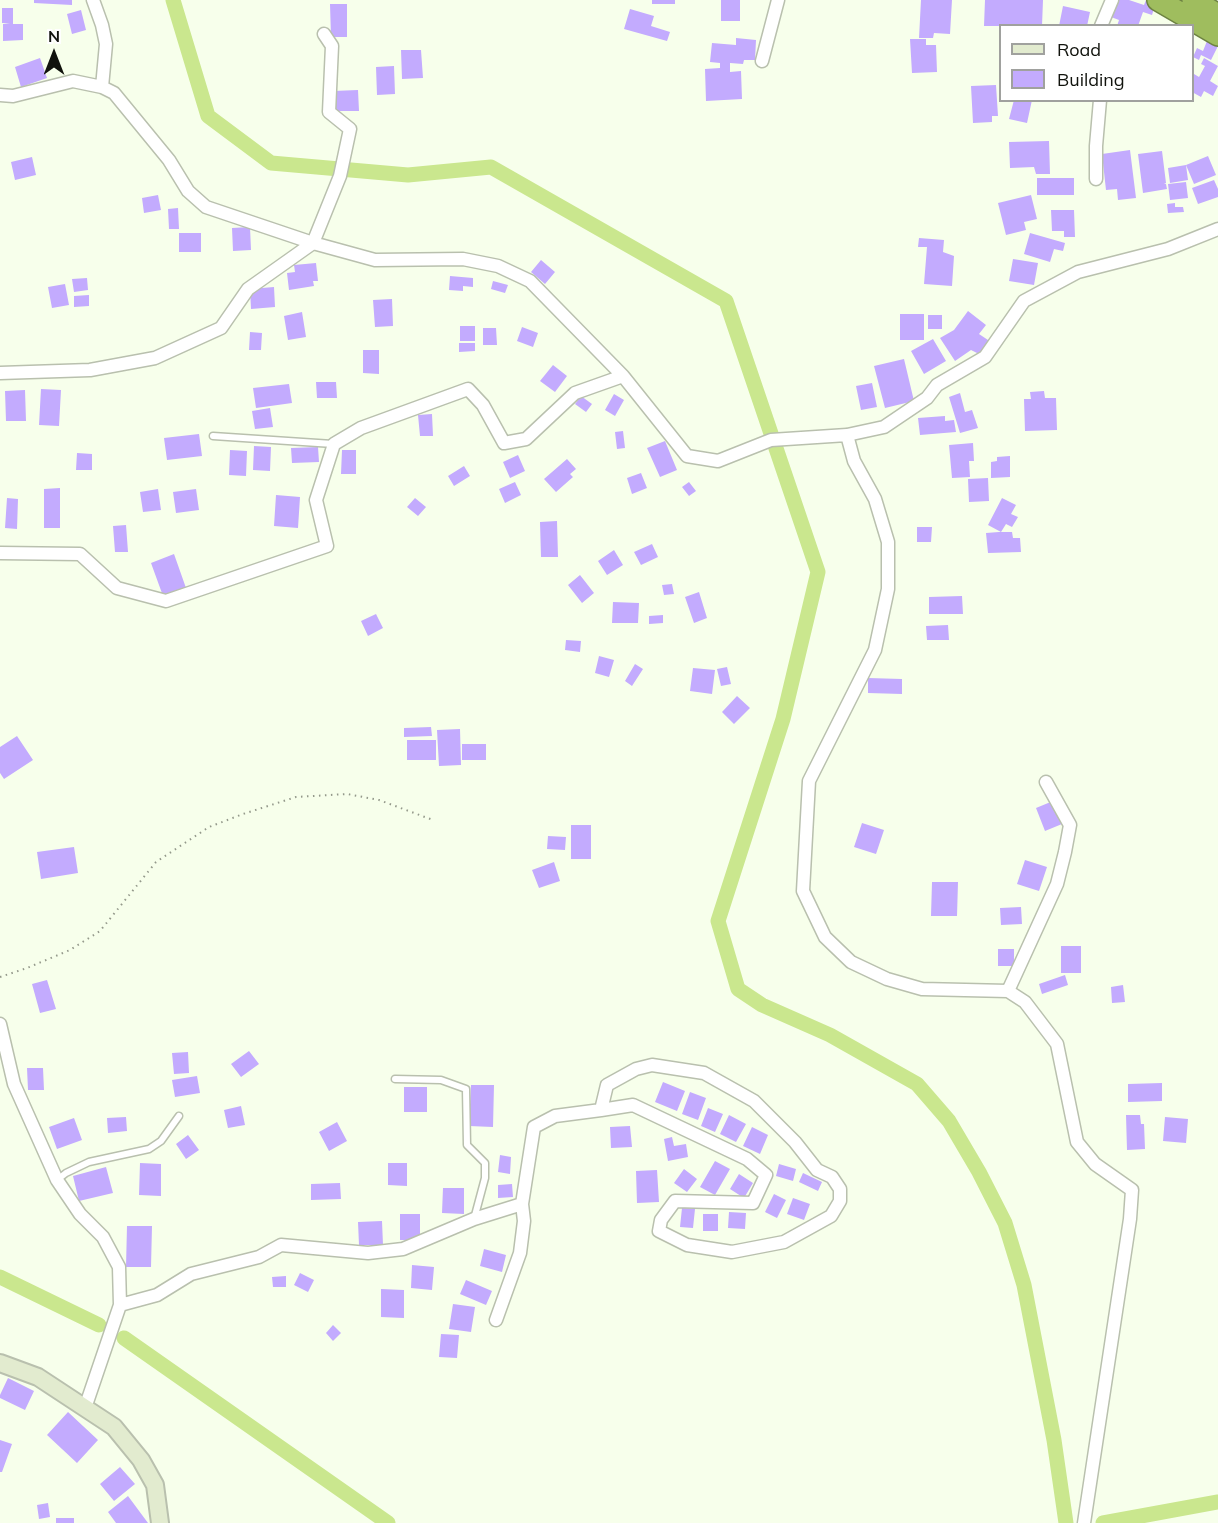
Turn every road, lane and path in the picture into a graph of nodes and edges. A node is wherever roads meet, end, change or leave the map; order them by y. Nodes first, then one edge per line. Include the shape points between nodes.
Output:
1 (93, 0) edge
2 (778, 0) edge
3 (1112, 0) edge
4 (1158, 0) edge
5 (1193, 0) edge
6 (1218, 15) edge
7 (1102, 24) edge
8 (324, 34) dead end
9 (1218, 35) edge
10 (762, 61) dead end
11 (102, 87) junction
12 (0, 95) edge
13 (1100, 102) edge
14 (1096, 179) dead end
15 (1218, 229) edge
16 (313, 243) junction
17 (0, 373) edge
18 (622, 376) junction
19 (847, 435) junction
20 (213, 436) dead end
21 (334, 444) junction
22 (0, 553) edge
23 (1046, 782) dead end
24 (433, 820) dead end
25 (0, 977) edge
26 (1008, 991) junction
27 (0, 1024) edge
28 (395, 1079) dead end
29 (601, 1110) junction
30 (179, 1116) dead end
31 (57, 1180) junction
32 (522, 1203) junction
33 (474, 1219) junction
34 (120, 1305) junction
35 (496, 1320) dead end
36 (0, 1363) edge
37 (85, 1408) junction
38 (1085, 1520) edge
39 (160, 1523) edge

1 - 11 street via 106,44
2 - 10 street
3 - 7 street
4 - 9 highway
5 - 6 highway
8 - 16 street via 332,46 329,112 350,129 340,176
11 - 12 street via 73,81 13,96
11 - 16 street via 114,93 170,160 188,191 206,207
13 - 14 street
15 - 19 street via 1168,249 1078,272 1024,301 985,357 936,385 927,398 884,427
16 - 17 street via 248,289 221,328 155,358 90,370
16 - 18 street via 375,260 463,259 498,266 530,282
18 - 19 street via 687,456 718,461 771,440
18 - 21 street via 575,393 526,439 504,443 483,405 468,389 361,428
19 - 26 street via 854,460 875,499 888,542 888,589 875,650 809,781 803,891 825,937 851,962 886,979 922,989
20 - 21 lane
21 - 22 street via 316,501 327,546 166,601 117,588 80,554
23 - 26 street via 1070,825 1057,884
24 - 25 path via 379,800 347,794 296,797 243,814 208,827 156,862 100,931 70,951
26 - 38 street via 1025,1002 1057,1044 1077,1142 1095,1164 1132,1190
27 - 31 street via 14,1084
28 - 33 lane via 441,1080 466,1089 467,1145 486,1163
29 - 29 street via 633,1106 747,1159 766,1175 753,1203 675,1201 661,1220 659,1231 687,1245 732,1252 784,1242 831,1216 840,1201 840,1190 832,1177 817,1170 754,1101 704,1073 652,1065 636,1069 607,1085
29 - 32 street via 555,1116 534,1127
30 - 31 lane via 161,1141 149,1149 89,1162
31 - 34 street via 80,1214 103,1237 114,1257 119,1267
32 - 33 street
32 - 35 street via 520,1253
33 - 34 street via 404,1249 368,1253 281,1245 259,1257 191,1274 157,1294
34 - 37 street
36 - 37 street via 38,1377
37 - 39 street via 114,1427 141,1460 155,1485

